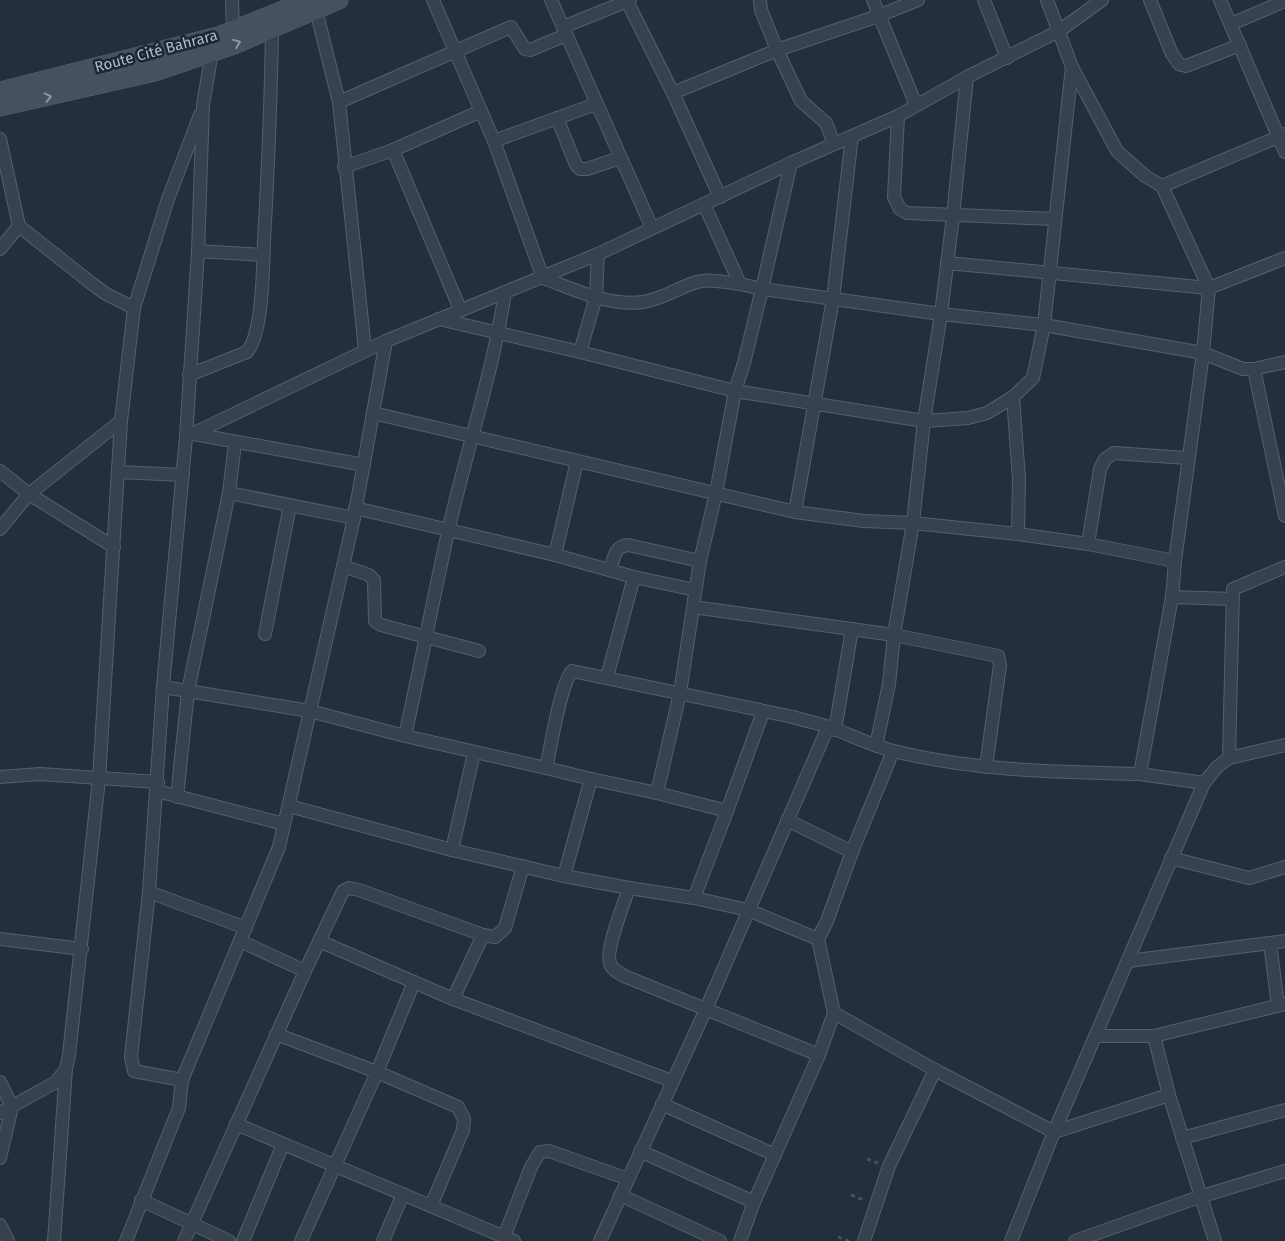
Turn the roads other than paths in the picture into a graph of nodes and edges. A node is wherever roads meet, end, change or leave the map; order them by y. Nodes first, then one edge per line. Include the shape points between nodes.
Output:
1 (232, 0) edge
2 (339, 0) edge
3 (434, 0) edge
4 (551, 0) edge
5 (628, 0) edge
6 (760, 0) edge
7 (873, 0) edge
8 (918, 0) edge
9 (984, 0) edge
10 (1047, 0) edge
11 (1102, 0) edge
12 (1150, 0) edge
13 (1220, 0) edge
14 (1285, 1) edge
15 (312, 5) edge
16 (878, 16) junction
17 (1231, 24) junction
18 (272, 28) junction
19 (233, 30) junction
20 (565, 31) junction
21 (1059, 31) junction
22 (210, 45) junction
23 (1240, 45) junction
24 (777, 50) junction
25 (455, 51) junction
26 (1008, 58) junction
27 (1072, 67) junction
28 (968, 77) junction
29 (0, 90) edge
30 (673, 93) junction
31 (339, 102) junction
32 (596, 104) junction
33 (203, 105) junction
34 (916, 105) junction
35 (0, 107) edge
36 (481, 111) junction
37 (898, 116) junction
38 (557, 118) junction
39 (852, 136) junction
40 (1282, 136) edge
41 (0, 139) edge
42 (494, 141) junction
43 (834, 144) junction
44 (393, 150) junction
45 (1285, 152) edge
46 (620, 158) junction
47 (791, 163) junction
48 (344, 168) junction
49 (1162, 186) junction
50 (720, 197) junction
51 (704, 204) junction
52 (953, 216) junction
53 (1055, 219) junction
54 (19, 226) junction
55 (652, 228) junction
56 (0, 249) edge
57 (198, 250) junction
58 (598, 254) junction
59 (264, 256) junction
60 (1285, 258) edge
61 (947, 263) junction
62 (1050, 274) junction
63 (543, 278) junction
64 (740, 284) junction
65 (1209, 288) junction
66 (762, 289) junction
67 (505, 292) junction
68 (596, 297) junction
69 (833, 298) junction
70 (134, 308) junction
71 (460, 309) junction
72 (941, 314) junction
73 (439, 320) junction
74 (1044, 325) junction
75 (498, 334) junction
76 (386, 340) junction
77 (365, 350) junction
78 (580, 352) junction
79 (1203, 353) junction
80 (1285, 362) edge
81 (1254, 370) junction
82 (189, 375) junction
83 (735, 391) junction
84 (1012, 397) junction
85 (814, 404) junction
86 (373, 413) junction
87 (924, 421) junction
88 (121, 422) junction
89 (190, 436) junction
90 (473, 436) junction
91 (235, 443) junction
92 (1187, 458) junction
93 (577, 461) junction
94 (364, 465) junction
95 (1280, 470) edge
96 (0, 471) edge
97 (118, 472) junction
98 (183, 475) junction
99 (229, 493) junction
100 (716, 493) junction
101 (29, 494) junction
102 (290, 505) junction
103 (795, 512) junction
104 (355, 513) junction
105 (1285, 516) edge
106 (913, 523) junction
107 (0, 529) edge
108 (448, 531) junction
109 (1018, 534) junction
110 (1088, 544) junction
111 (114, 547) junction
112 (555, 555) junction
113 (700, 561) junction
114 (1175, 561) junction
115 (343, 566) junction
116 (1285, 567) edge
117 (610, 570) junction
118 (634, 577) junction
119 (695, 590) junction
120 (1172, 597) junction
121 (1232, 599) junction
122 (693, 607) junction
123 (852, 629) junction
124 (265, 634) dead end
125 (894, 635) junction
126 (428, 636) junction
127 (479, 651) dead end
128 (607, 677) junction
129 (163, 687) junction
130 (188, 691) junction
131 (680, 693) junction
132 (310, 711) junction
133 (764, 712) junction
134 (832, 728) junction
135 (405, 736) junction
136 (1285, 745) edge
137 (876, 746) junction
138 (893, 751) junction
139 (474, 753) junction
140 (1229, 758) junction
141 (986, 767) junction
142 (546, 768) junction
143 (1140, 774) junction
144 (0, 777) edge
145 (99, 778) junction
146 (591, 779) junction
147 (1204, 783) junction
148 (158, 787) junction
149 (657, 793) junction
150 (178, 797) junction
151 (289, 806) junction
152 (727, 811) junction
153 (787, 820) junction
154 (284, 824) junction
155 (452, 850) junction
156 (852, 852) junction
157 (1171, 858) junction
158 (523, 866) junction
159 (1285, 866) edge
160 (564, 876) junction
161 (629, 888) junction
162 (149, 892) junction
163 (694, 898) junction
164 (748, 910) junction
165 (246, 928) junction
166 (483, 935) junction
167 (0, 939) edge
168 (818, 939) junction
169 (319, 941) junction
170 (1285, 941) edge
171 (240, 942) junction
172 (1270, 943) junction
173 (82, 949) junction
174 (1128, 961) junction
175 (304, 971) junction
176 (414, 982) junction
177 (454, 998) junction
178 (1282, 1005) edge
179 (706, 1009) junction
180 (834, 1013) junction
181 (276, 1034) junction
182 (1097, 1036) junction
183 (1154, 1036) junction
184 (819, 1055) junction
185 (66, 1069) junction
186 (935, 1070) junction
187 (377, 1072) junction
188 (182, 1080) junction
189 (672, 1081) junction
190 (0, 1082) edge
191 (1169, 1095) junction
192 (662, 1104) junction
193 (12, 1107) junction
194 (1285, 1110) edge
195 (0, 1113) edge
196 (236, 1124) junction
197 (1054, 1132) junction
198 (1182, 1138) junction
199 (283, 1144) junction
200 (640, 1151) junction
201 (775, 1155) junction
202 (0, 1158) edge
203 (335, 1166) junction
204 (1285, 1171) edge
205 (628, 1179) junction
206 (403, 1194) junction
207 (620, 1195) junction
208 (1199, 1197) junction
209 (141, 1200) junction
210 (754, 1202) junction
211 (431, 1206) junction
212 (191, 1224) junction
213 (0, 1225) edge
214 (509, 1239) edge
215 (8, 1241) edge
216 (54, 1241) edge
217 (126, 1241) edge
218 (184, 1241) edge
219 (229, 1241) edge
220 (243, 1241) edge
221 (301, 1241) edge
222 (383, 1241) edge
223 (600, 1241) edge
224 (720, 1241) edge
225 (740, 1241) edge
226 (864, 1241) edge
227 (1011, 1241) edge
228 (1075, 1241) edge
229 (1215, 1241) edge

1 - 19 street
2 - 15 main road
3 - 25 street
4 - 20 street
5 - 20 street
5 - 30 street
6 - 24 street
7 - 16 street
8 - 16 street
9 - 26 street
10 - 21 street
11 - 21 street
12 - 23 street via 1179,64 1186,66
13 - 17 street
14 - 17 street
15 - 18 main road
15 - 19 main road, Route Cité Bahrara
15 - 31 street
16 - 24 street
16 - 34 street
17 - 23 street
22 -> 18 main road
18 - 59 street
19 - 22 main road, Route Cité Bahrara
20 - 25 street via 530,50 525,49 511,27
20 - 32 street
21 - 26 street
21 - 27 street
22 - 29 main road, Route Cité Bahrara
22 - 33 street
35 -> 22 main road via 155,72
23 - 40 street
24 - 30 street
24 - 43 street via 801,101 826,123
25 - 31 street
25 - 36 street
26 - 28 street
27 - 49 street via 1117,151 1145,176
27 - 53 street
28 - 34 street
28 - 52 street
30 - 50 street
31 - 48 street
32 - 38 street
32 - 46 street
33 - 57 street
33 - 70 street via 168,199
34 - 37 street
36 - 42 street
36 - 44 street
37 - 39 street
37 - 52 street via 896,204 907,213
38 - 42 street
38 - 46 street via 580,169
39 - 43 street
39 - 69 street
40 - 45 street
40 - 49 street
41 - 54 street
42 - 63 street
43 - 47 street
44 - 48 street
44 - 71 street
46 - 55 street
47 - 50 street
47 - 66 street
48 - 77 street
49 - 65 street
50 - 51 street
51 - 55 street
51 - 64 street
52 - 53 street
52 - 61 street
53 - 62 street
54 - 56 street
54 - 70 street via 106,294
55 - 58 street
57 - 59 street
57 - 82 street
58 - 63 street
58 - 68 street
59 - 82 street via 256,332 251,347 247,352
60 - 65 street
61 - 62 street
61 - 72 street
62 - 65 street
62 - 74 street
63 - 67 street
63 - 68 street
64 - 66 street
64 - 68 street via 696,282 662,298 642,302
65 - 79 street
66 - 69 street
66 - 83 street
67 - 71 street
67 - 75 street
68 - 78 street
69 - 72 street
69 - 85 street
70 - 88 street
71 - 73 street
72 - 74 street
72 - 87 street
73 - 75 street
73 - 76 street
74 - 79 street
74 - 84 street via 1033,378
75 - 78 street
75 - 90 street
76 - 77 street
76 - 86 street
77 - 89 street
78 - 83 street
79 - 81 street via 1243,369
79 - 92 street
80 - 81 street
81 - 95 street
82 - 89 street
83 - 85 street
83 - 100 street
84 - 87 street via 988,413
84 - 109 street via 1019,479
85 - 87 street
85 - 103 street
86 - 90 street
86 - 94 street
87 - 106 street
88 - 97 street
88 - 101 street
89 - 91 street
89 - 98 street
90 - 93 street
90 - 108 street
91 - 94 street
91 - 99 street
92 - 110 street via 1114,454 1105,459 1100,470
92 - 114 street
93 - 100 street
93 - 112 street
94 - 104 street
95 - 105 street
96 - 101 street
97 - 98 street
97 - 111 street
98 - 129 street
99 - 102 street
99 - 130 street
100 - 103 street
100 - 113 street
101 - 107 street
101 - 111 street
102 - 104 street
102 - 124 street
103 - 106 street via 864,521
104 - 108 street
104 - 115 street
106 - 109 street
106 - 125 street
108 - 112 street
108 - 126 street
109 - 110 street
110 - 114 street
111 - 145 street
112 - 117 street
113 - 117 street via 628,545 617,550
113 - 119 street
114 - 120 street
115 - 126 street via 374,580 375,621
115 - 132 street
116 - 121 street via 1233,590
117 - 118 street
118 - 119 street
118 - 128 street
119 - 122 street
120 - 121 street
120 - 143 street
121 - 140 street
122 - 123 street
122 - 131 street
123 - 125 street
123 - 134 street
125 - 137 street via 889,684
125 - 141 street via 998,656 1000,665
126 - 127 street
126 - 135 street
128 - 131 street
128 - 142 street via 572,671 568,676
129 - 130 street
129 - 148 street
130 - 132 street
130 - 150 street
131 - 133 street
131 - 149 street
132 - 135 street
132 - 151 street
133 - 134 street
133 - 152 street
134 - 137 street
134 - 153 street
135 - 139 street
136 - 140 street
137 - 138 street
138 - 141 street
138 - 156 street
139 - 142 street
139 - 155 street
140 - 147 street
141 - 143 street
142 - 146 street
143 - 147 street
144 - 145 street via 40,774
145 - 148 street
145 - 173 street
146 - 149 street
146 - 160 street
147 - 157 street
148 - 150 street
148 - 162 street
149 - 152 street
150 - 154 street
151 - 154 street
151 - 155 street
152 - 163 street
153 - 156 street
153 - 164 street
154 - 165 street via 279,847
155 - 158 street
156 - 168 street via 828,921
157 - 159 street via 1249,878
157 - 174 street
158 - 160 street
158 - 166 street via 505,928 495,937
160 - 161 street
161 - 163 street
161 - 179 street via 610,951 609,962 614,970
162 - 165 street
162 - 188 street via 131,1057 134,1071
163 - 164 street
164 - 168 street
164 - 179 street
165 - 171 street
166 - 169 street via 349,888 338,897
166 - 177 street
167 - 173 street
168 - 180 street
169 - 175 street
169 - 176 street
170 - 172 street
171 - 175 street
171 - 188 street
172 - 174 street
172 - 178 street
173 - 185 street
174 - 182 street
175 - 181 street
176 - 177 street
176 - 187 street
177 - 189 street
178 - 183 street
179 - 184 street
179 - 189 street
180 - 184 street
180 - 186 street
181 - 187 street
181 - 196 street
182 - 183 street
182 - 197 street
183 - 191 street
184 - 201 street
185 - 193 street via 56,1082
185 - 216 street
186 - 197 street
186 - 226 street via 889,1166
187 - 203 street
187 - 211 street via 458,1107 463,1114 463,1130
188 - 209 street via 179,1108
189 - 192 street
190 - 193 street
191 - 197 street
191 - 198 street
192 - 200 street
192 - 201 street
193 - 195 street
193 - 202 street
194 - 198 street
196 - 199 street
196 - 212 street
197 - 227 street
198 - 208 street
199 - 203 street
199 - 220 street
200 - 205 street
200 - 210 street
201 - 210 street
203 - 206 street
203 - 221 street
204 - 208 street
205 - 207 street
205 - 214 street via 549,1151 540,1152 531,1167
206 - 211 street
206 - 222 street
207 - 223 street
207 - 224 street
208 - 228 street
208 - 229 street
209 - 212 street
209 - 217 street
210 - 225 street
211 - 214 street
212 - 218 street
212 - 219 street
213 - 215 street

